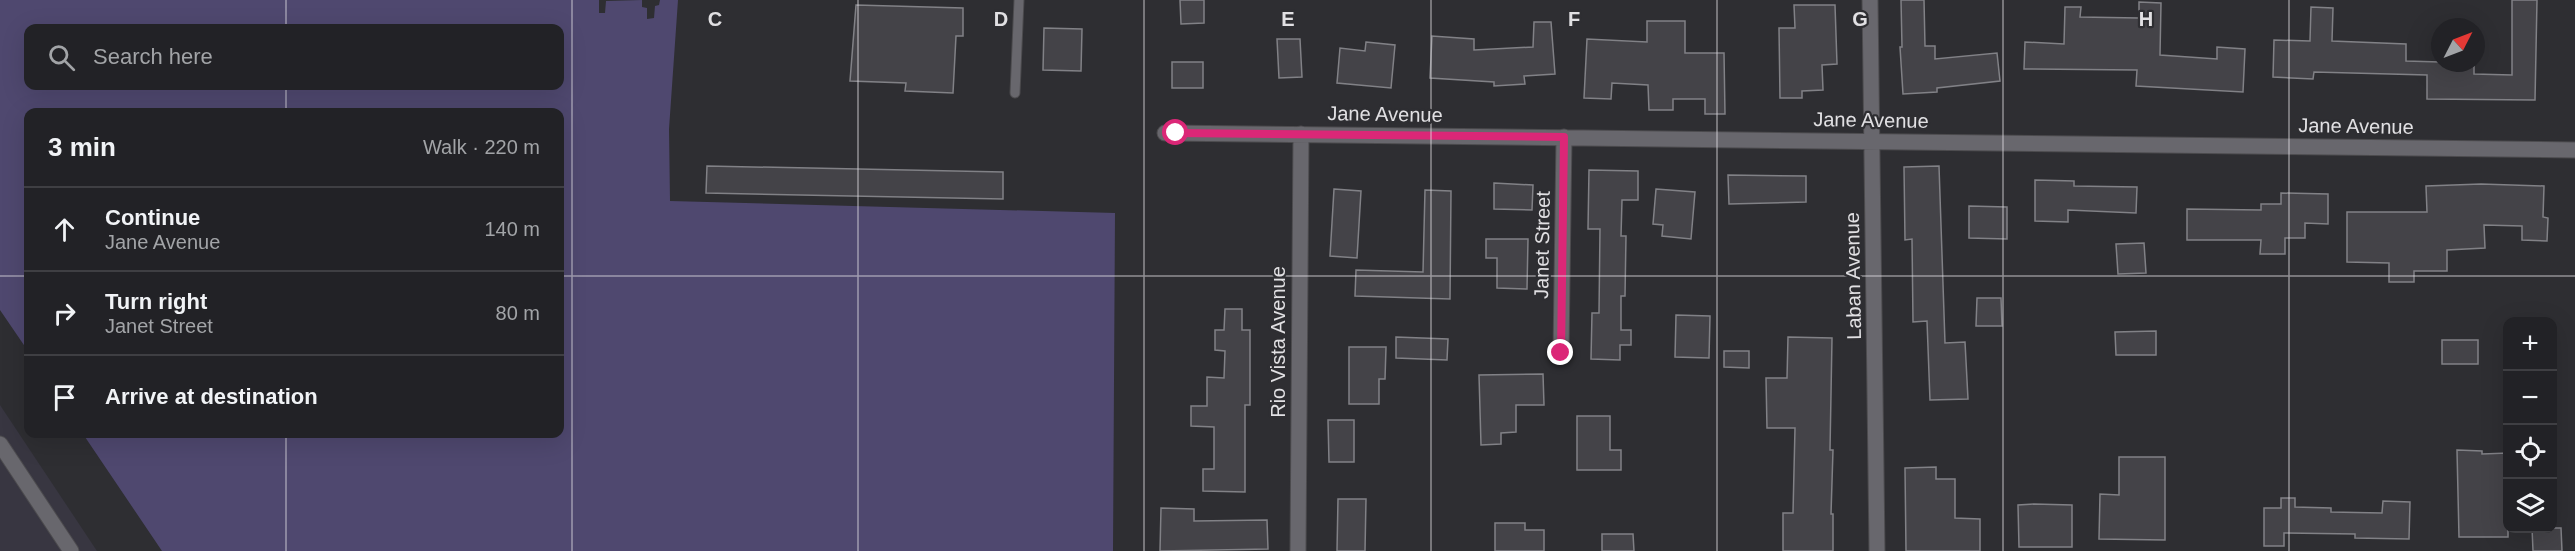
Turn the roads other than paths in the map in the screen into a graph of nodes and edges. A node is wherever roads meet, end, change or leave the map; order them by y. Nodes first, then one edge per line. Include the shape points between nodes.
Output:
1 (1019, 0) edge
2 (1870, 0) edge
3 (1015, 93) dead end
4 (1166, 133) dead end
5 (1301, 134) junction
6 (1564, 137) junction
7 (1872, 141) junction
8 (2575, 150) edge
9 (1561, 353) dead end
10 (0, 444) edge
11 (71, 551) edge
12 (1298, 551) edge
13 (1877, 551) edge

1 - 3 lane
2 - 7 street, Laban Avenue
4 - 5 street, Jane Avenue
5 - 6 street, Jane Avenue
5 - 12 street, Rio Vista Avenue
6 - 7 street, Jane Avenue
6 - 9 street, Janet Street
7 - 8 street, Jane Avenue
7 - 13 street, Laban Avenue
10 - 11 street

